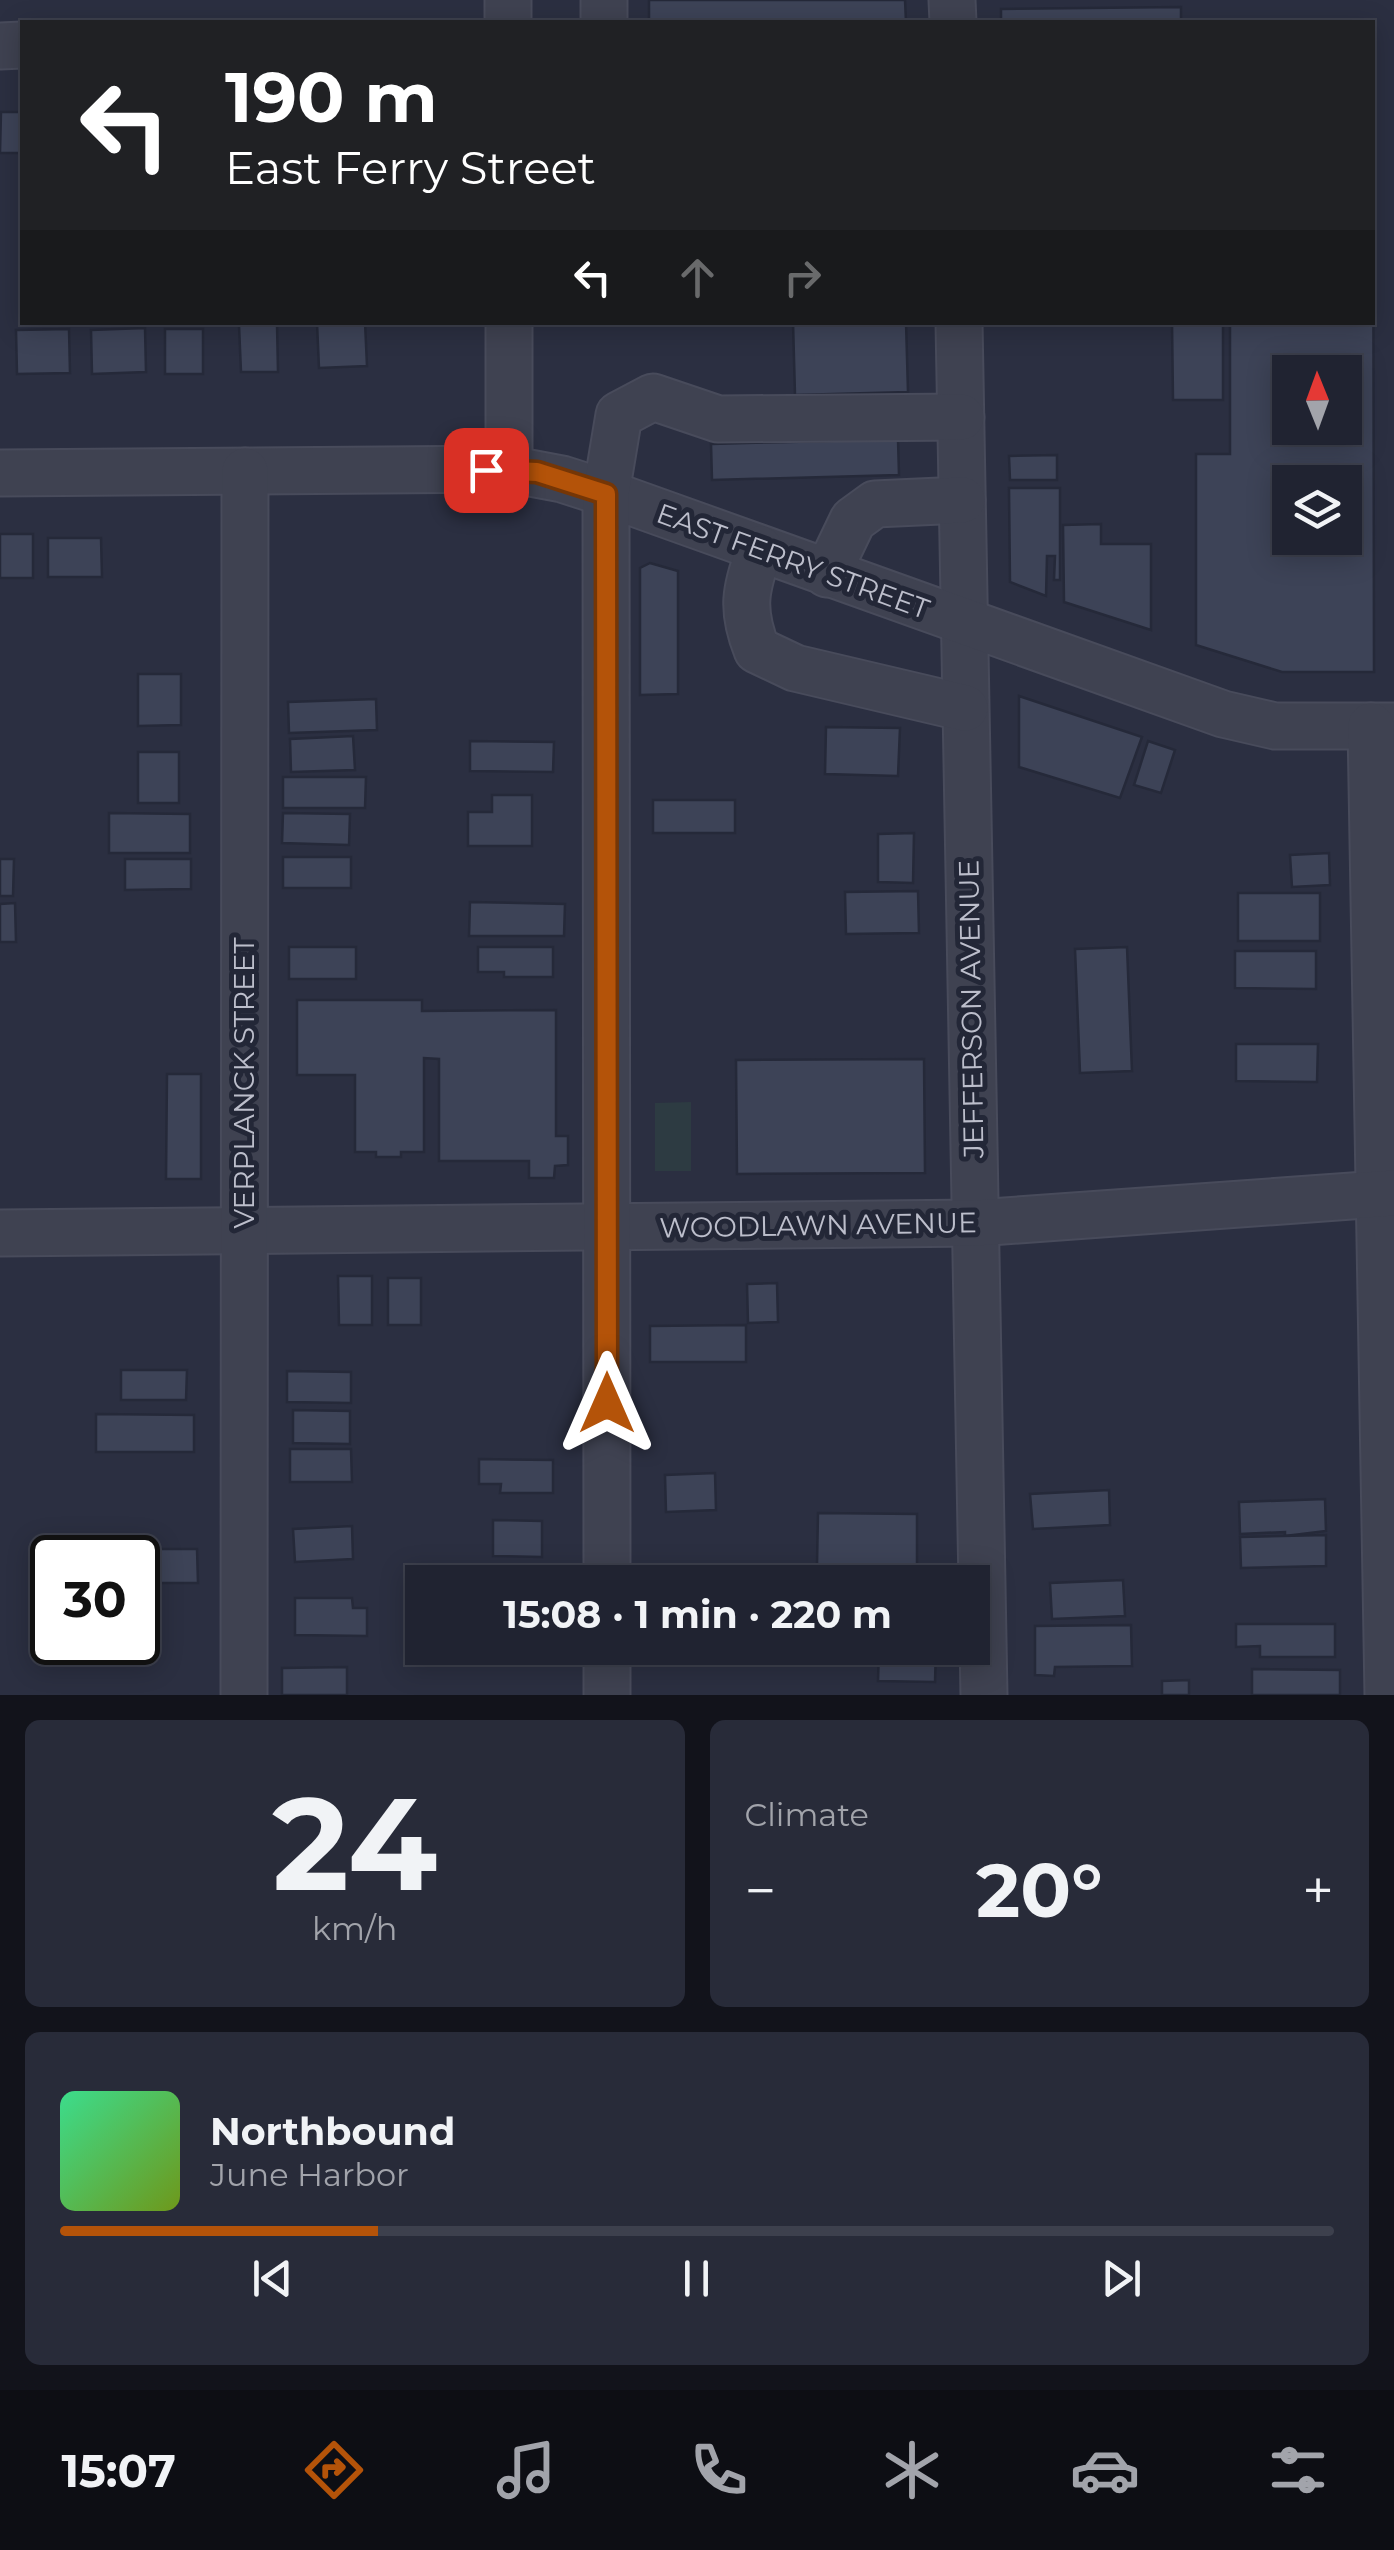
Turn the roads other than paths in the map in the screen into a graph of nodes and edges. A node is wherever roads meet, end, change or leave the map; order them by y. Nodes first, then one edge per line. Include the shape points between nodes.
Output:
1 (509, 325) edge
2 (958, 325) edge
3 (961, 417) junction
4 (508, 469) junction
5 (245, 471) junction
6 (0, 473) edge
7 (606, 494) junction
8 (962, 500) junction
9 (760, 549) junction
10 (827, 574) junction
11 (963, 622) junction
12 (964, 708) junction
13 (1382, 726) edge
14 (1387, 1194) edge
15 (976, 1223) junction
16 (607, 1229) junction
17 (244, 1231) junction
18 (0, 1233) edge
19 (607, 1565) edge
20 (1390, 1610) edge
21 (607, 1665) edge
22 (244, 1695) edge
23 (607, 1695) edge
24 (984, 1695) edge
25 (1388, 1695) edge

1 - 4 street
2 - 3 street, JEFFERSON AVENUE
3 - 7 street via 718,420 653,397 619,415
3 - 8 street, JEFFERSON AVENUE
4 - 5 street, EAST FERRY STREET
4 - 7 street, EAST FERRY STREET
5 - 6 street, EAST FERRY STREET
5 - 17 street, VERPLANCK STREET
7 - 9 street, EAST FERRY STREET
7 - 16 street
8 - 10 street via 875,504 853,520
8 - 11 street, JEFFERSON AVENUE
9 - 10 street, EAST FERRY STREET
9 - 12 street via 746,586 747,624 757,650 794,668
10 - 11 street, EAST FERRY STREET
11 - 12 street, JEFFERSON AVENUE
11 - 13 street, EAST FERRY STREET via 1222,714 1275,726
12 - 15 street, JEFFERSON AVENUE
13 - 14 street
14 - 15 street, WOODLAWN AVENUE
14 - 20 street
15 - 16 street, WOODLAWN AVENUE
15 - 24 street, JEFFERSON AVENUE
16 - 17 street, WOODLAWN AVENUE
16 - 19 street
17 - 18 street, WOODLAWN AVENUE
17 - 22 street, VERPLANCK STREET
20 - 25 street
21 - 23 street

